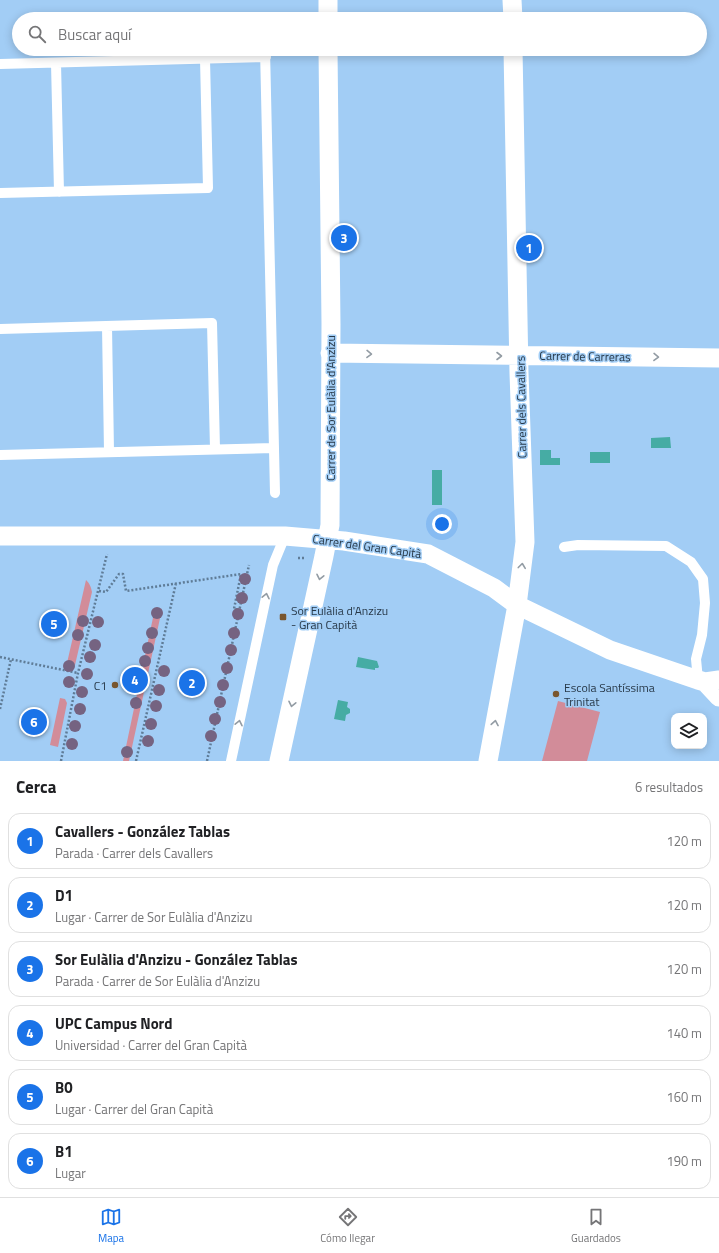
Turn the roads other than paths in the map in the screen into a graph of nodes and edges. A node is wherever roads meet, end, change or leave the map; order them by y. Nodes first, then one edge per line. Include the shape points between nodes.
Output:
1 (328, 0) edge
2 (512, 0) edge
3 (328, 12) edge
4 (513, 12) edge
5 (235, 56) edge
6 (265, 56) edge
7 (328, 56) edge
8 (513, 56) edge
9 (205, 59) junction
10 (56, 63) junction
11 (0, 64) edge
12 (59, 192) junction
13 (0, 193) edge
14 (107, 326) junction
15 (0, 329) edge
16 (330, 353) junction
17 (519, 356) junction
18 (719, 358) edge
19 (274, 448) junction
20 (215, 449) junction
21 (109, 452) junction
22 (0, 455) edge
23 (275, 493) dead end
24 (0, 536) edge
25 (285, 536) junction
26 (328, 539) junction
27 (564, 546) dead end
28 (517, 605) junction
29 (707, 681) edge
30 (719, 697) edge
31 (231, 761) edge
32 (279, 761) edge
33 (488, 761) edge

1 - 3 street
2 - 4 street
5 - 9 lane
6 - 19 lane
7 - 16 street, Carrer de Sor Eulàlia d'Anzizu
8 - 17 street, Carrer dels Cavallers
9 - 10 lane
9 - 12 lane via 208,188
10 - 11 lane
10 - 12 lane
12 - 13 lane
14 - 15 lane
14 - 20 lane via 212,323
14 - 21 lane
16 -> 17 street, Carrer de Carreras
16 - 26 street, Carrer de Sor Eulàlia d'Anzizu
17 -> 18 street, Carrer de Carreras
28 -> 17 street, Carrer dels Cavallers via 525,542
19 - 20 lane
19 - 23 lane
20 - 21 lane
21 - 22 lane
24 - 25 street, Carrer del Gran Capità
25 - 26 street, Carrer del Gran Capità
31 -> 25 lane via 273,565
26 - 28 street, Carrer del Gran Capità via 428,554 494,588
26 -> 32 street, Carrer de Sor Eulàlia d'Anzizu
27 - 29 lane via 666,546 691,562 703,579 705,603 702,635 696,659
28 - 29 street, Carrer del Gran Capità via 610,650
33 -> 28 street, Carrer dels Cavallers
29 - 30 street

